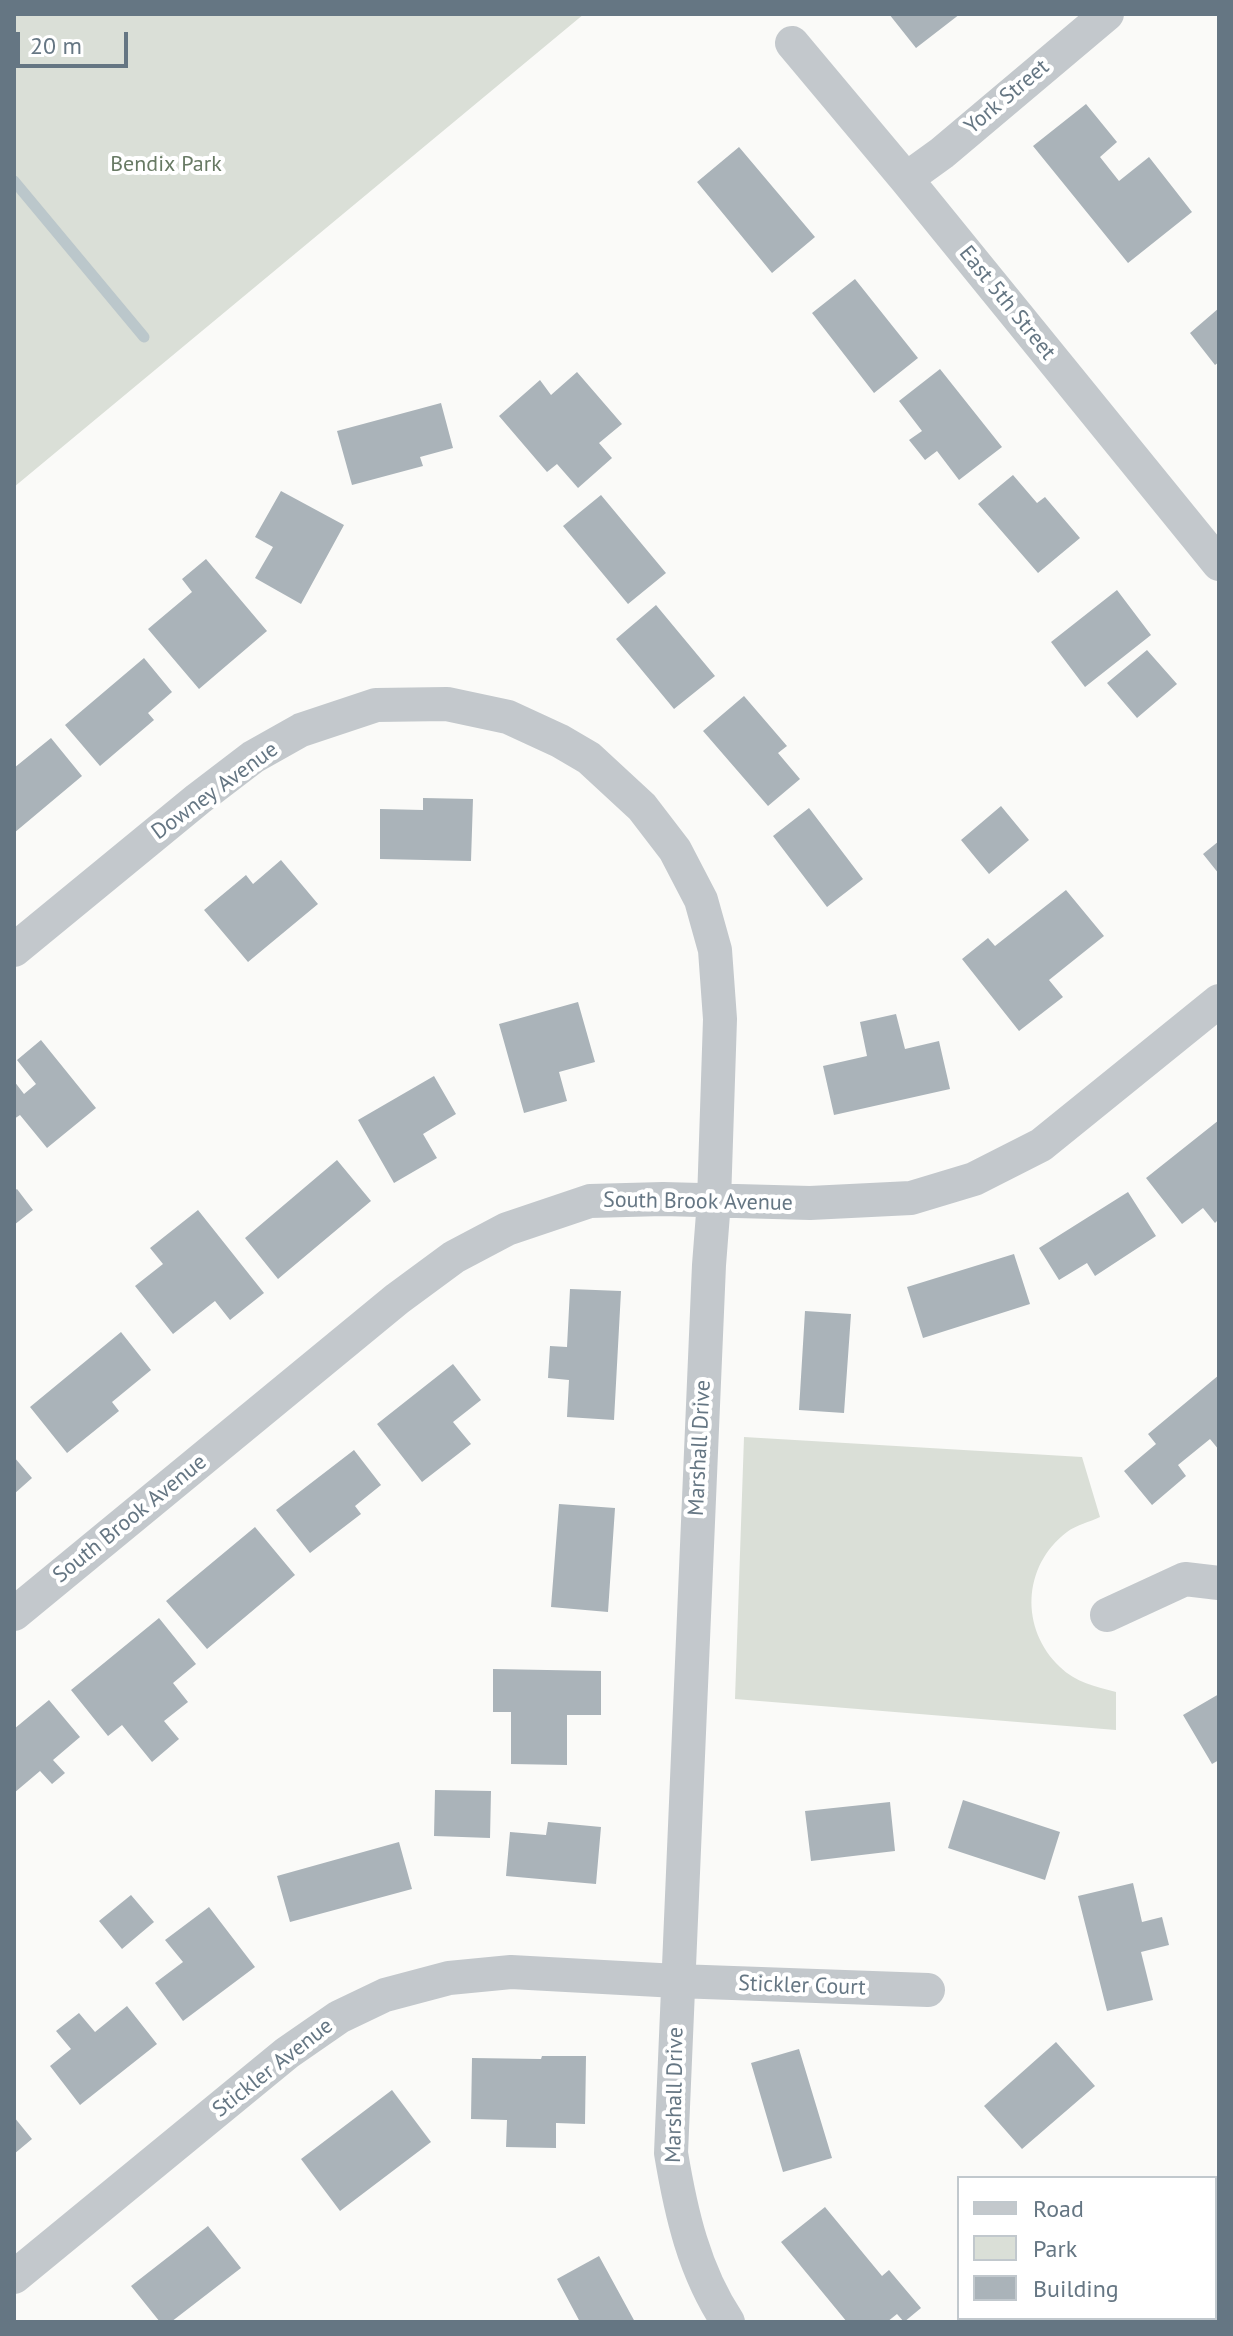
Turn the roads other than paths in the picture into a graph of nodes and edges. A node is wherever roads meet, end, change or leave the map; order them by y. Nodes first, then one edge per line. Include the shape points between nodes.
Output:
1 (1107, 14) edge
2 (792, 43) dead end
3 (906, 179) junction
4 (1219, 564) edge
5 (447, 704) joint
6 (14, 950) edge
7 (1219, 1001) edge
8 (714, 1201) junction
9 (1219, 1583) edge
10 (14, 1614) edge
11 (1107, 1615) dead end
12 (677, 1981) junction
13 (928, 1990) dead end
14 (14, 2277) edge
15 (728, 2322) edge

1 - 3 street, York Street
2 - 3 street, East 5th Street
3 - 4 street, East 5th Street
5 - 6 street, Downey Avenue via 376,705 301,730 253,757
5 - 8 street, Marshall Drive via 508,717 589,758 642,807 675,850 701,900 715,950 720,1019
7 - 8 street, South Brook Avenue via 1041,1145 974,1179 911,1198
8 - 10 street, South Brook Avenue via 590,1201 507,1229 454,1257
8 - 12 street, Marshall Drive
9 - 11 street via 1185,1579
12 - 13 street, Stickler Court
12 - 14 street, Stickler Avenue via 511,1972 449,1978 385,1995 339,2017 287,2053
12 - 15 street, Marshall Drive via 671,2153 694,2256

